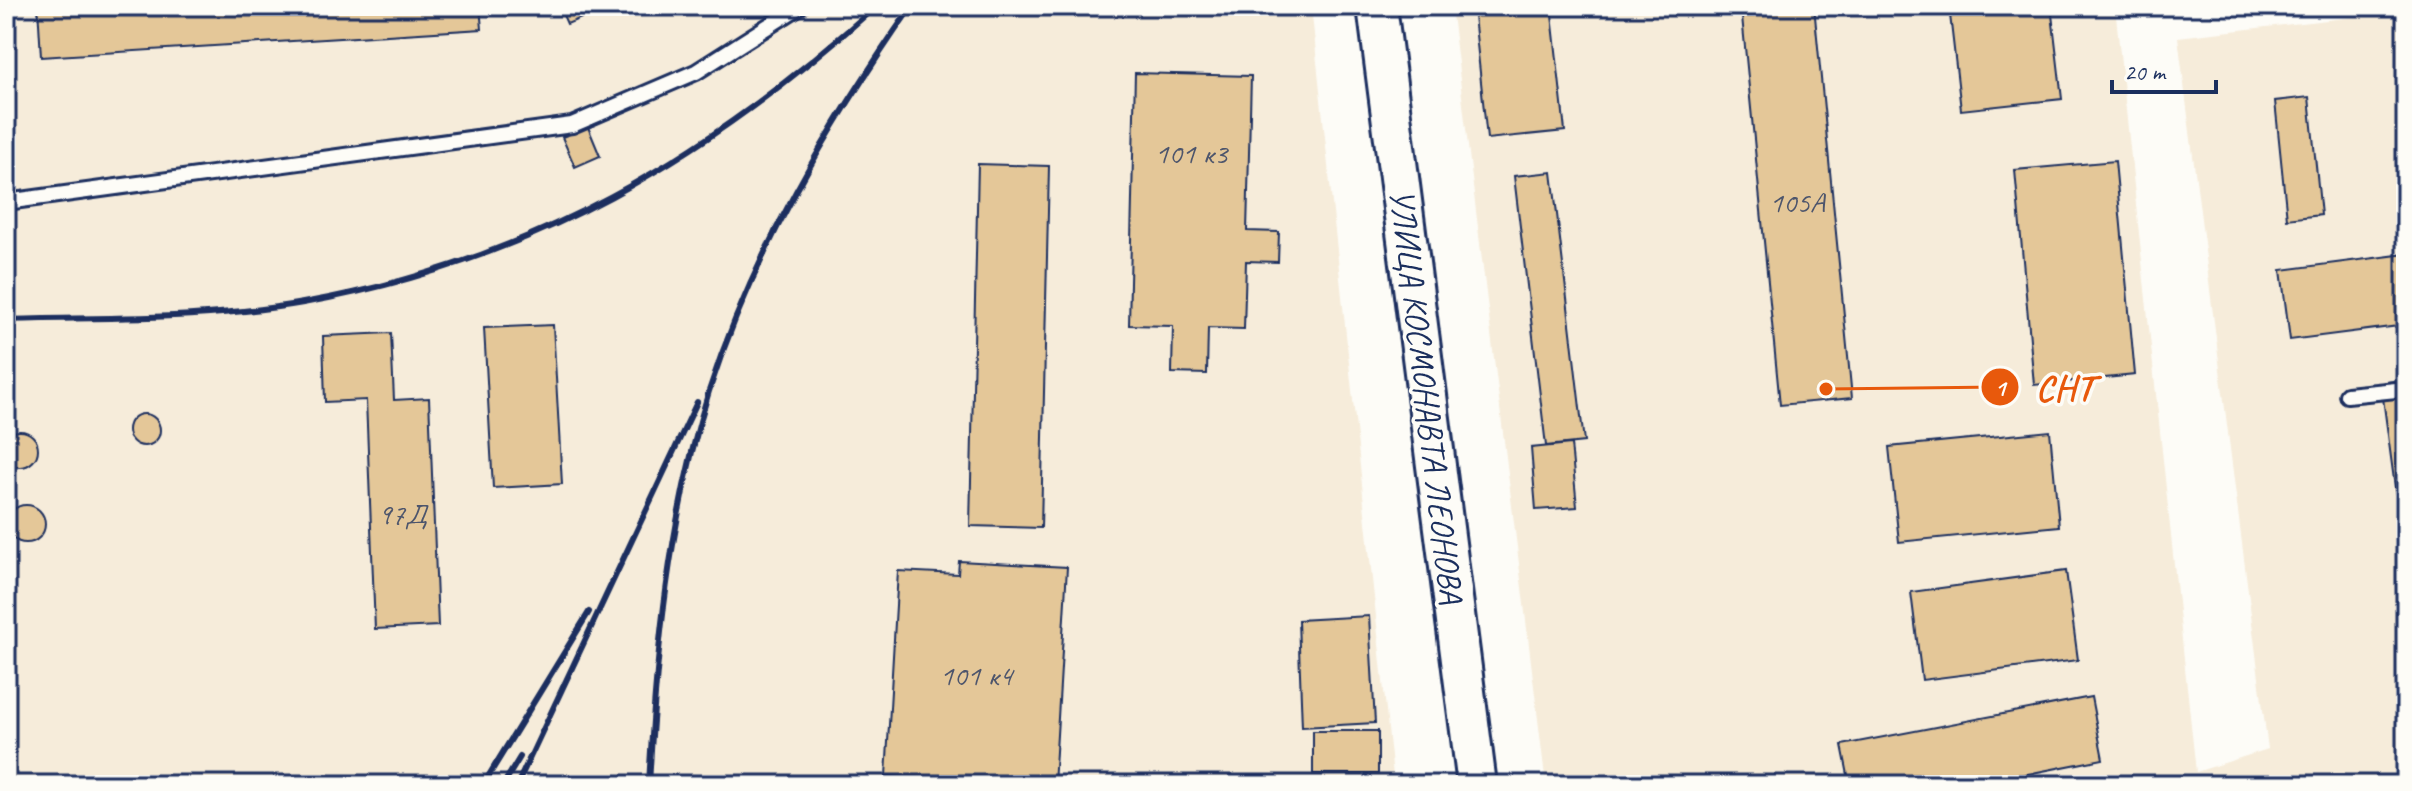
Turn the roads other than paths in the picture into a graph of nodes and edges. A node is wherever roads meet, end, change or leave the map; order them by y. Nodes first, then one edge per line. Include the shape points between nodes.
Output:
1 (800, 6) edge
2 (1377, 6) edge
3 (6, 202) edge
4 (2406, 389) edge
5 (2347, 395) dead end
6 (1477, 785) edge

1 - 3 lane via 696,72 572,125
2 - 6 street, УЛИЦА КОСМОНАВТА ЛЕОНОВА
4 - 5 lane

